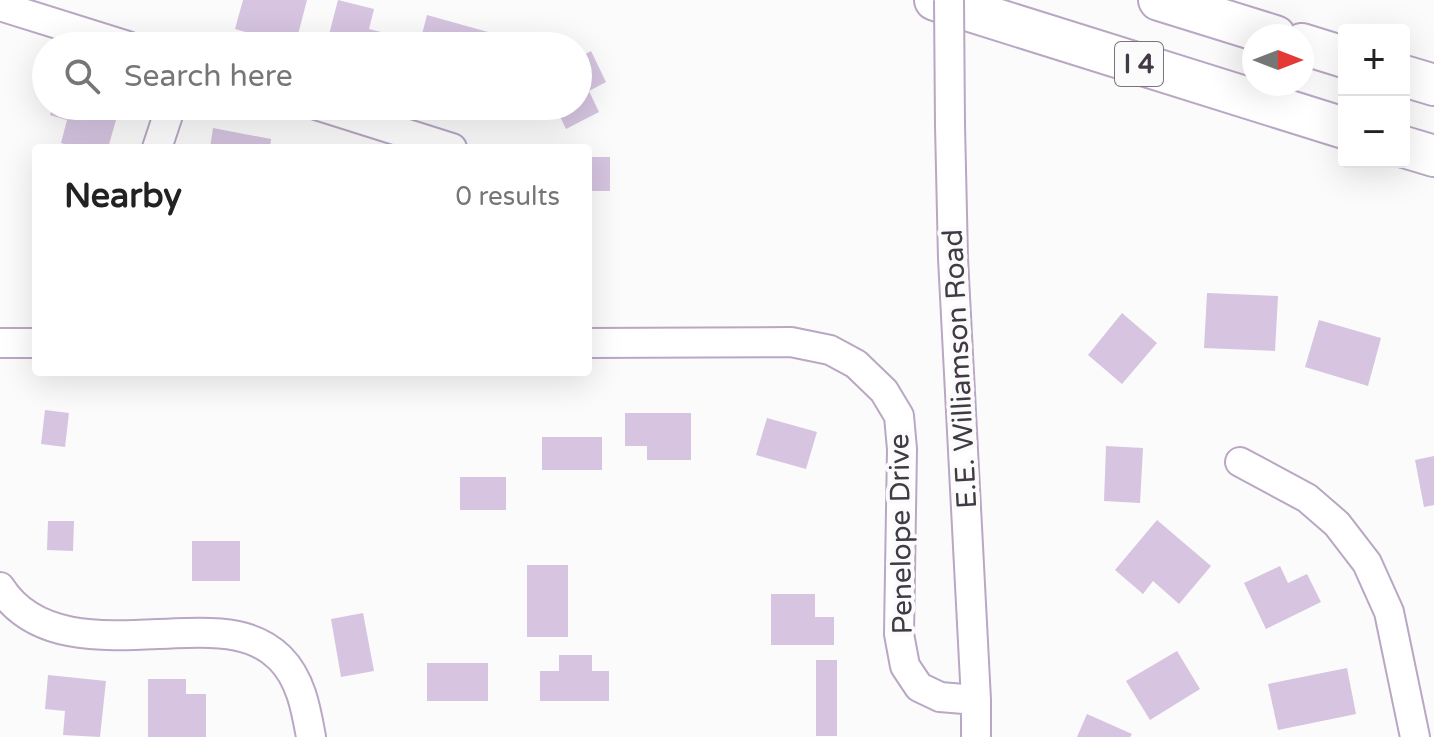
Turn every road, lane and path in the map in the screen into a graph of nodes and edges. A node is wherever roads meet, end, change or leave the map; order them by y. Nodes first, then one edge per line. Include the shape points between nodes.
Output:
1 (935, 0) edge
2 (949, 0) edge
3 (1159, 0) edge
4 (0, 6) edge
5 (1242, 26) edge
6 (83, 32) edge
7 (1314, 48) edge
8 (1338, 55) edge
9 (1410, 78) edge
10 (1434, 85) edge
11 (166, 120) edge
12 (363, 120) edge
13 (1338, 126) edge
14 (158, 144) edge
15 (439, 144) edge
16 (1410, 149) edge
17 (1434, 156) edge
18 (0, 343) edge
19 (32, 343) edge
20 (592, 343) edge
21 (1240, 462) dead end
22 (0, 587) edge
23 (976, 700) junction
24 (311, 737) edge
25 (976, 737) edge
26 (1415, 737) edge

1 - 13 highway, I 4
2 - 23 street, E.E. Williamson Road, bridge via 953,258
3 - 5 highway, I 4
4 - 6 street
7 - 8 highway
9 - 10 highway
11 - 14 street
12 - 15 street
16 - 17 highway
18 - 19 street
20 - 23 street, Penelope Drive via 791,342 830,350 856,364 884,391 899,416 899,634 905,666 919,687 940,697
21 - 26 street via 1307,498 1337,524 1367,563 1389,612
22 - 24 street via 24,614 55,629 86,635 219,632 253,640 280,658 297,682
23 - 25 street, E.E. Williamson Road

